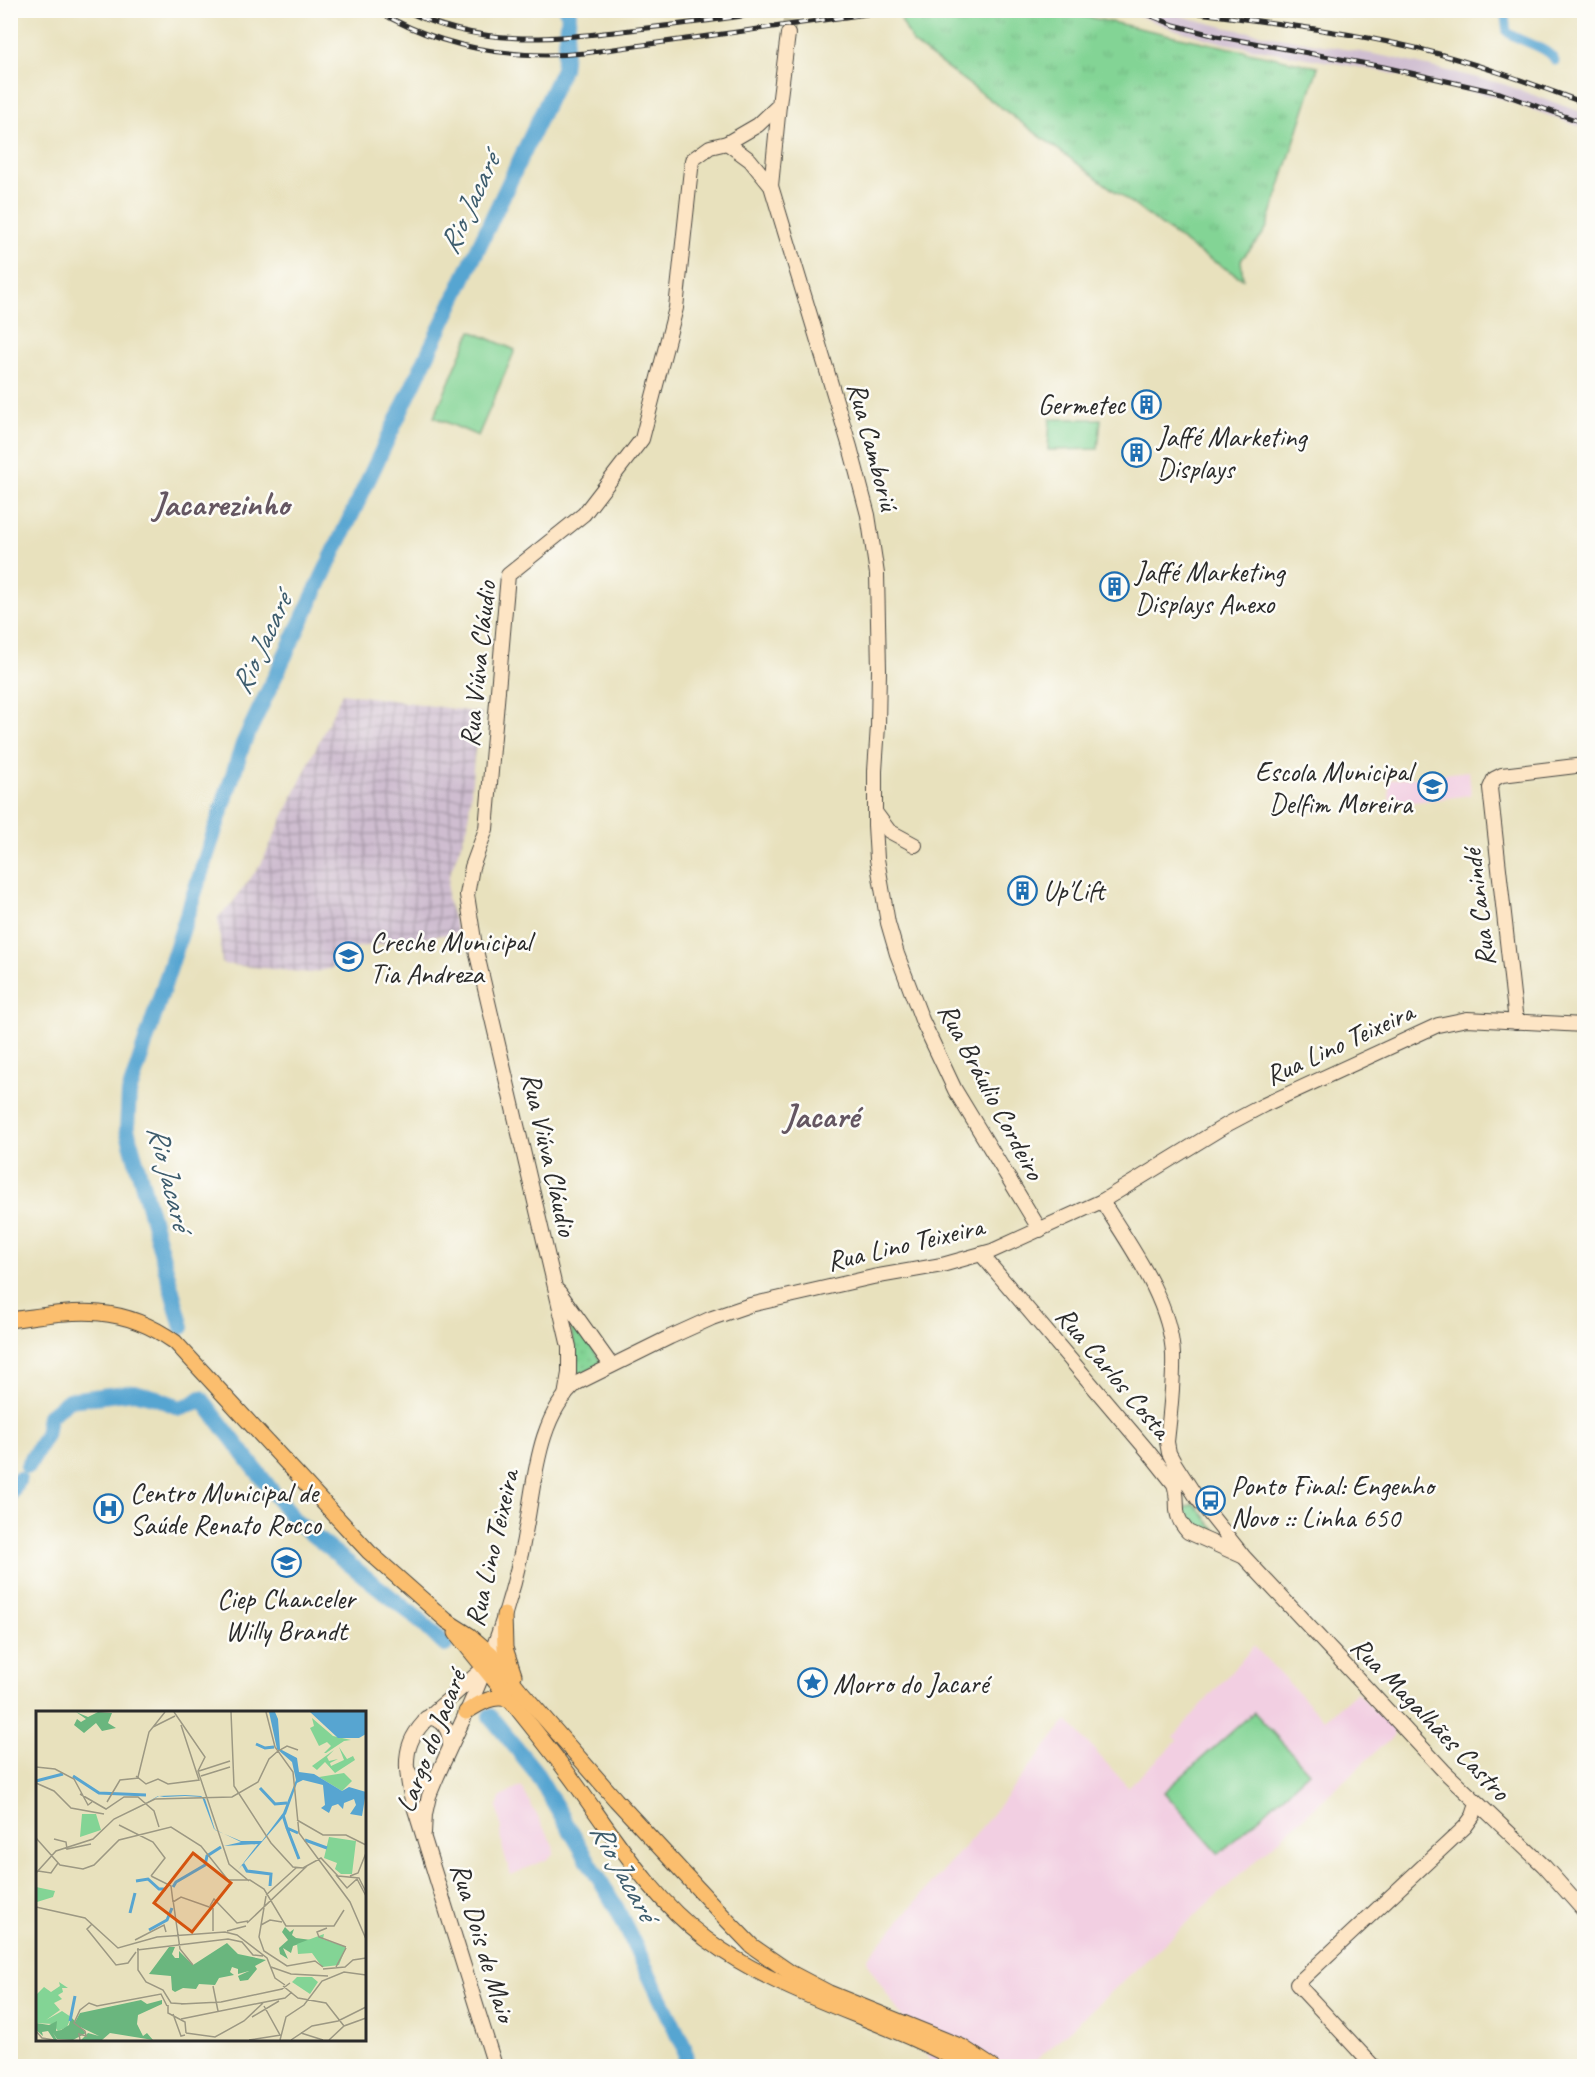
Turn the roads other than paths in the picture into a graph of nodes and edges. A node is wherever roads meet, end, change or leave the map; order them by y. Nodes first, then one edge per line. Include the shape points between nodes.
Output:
1 (788, 34) tunnel mouth
2 (779, 105) junction
3 (727, 143) junction
4 (771, 186) junction
5 (878, 726) joint
6 (1584, 765) edge
7 (875, 812) junction
8 (915, 844) dead end
9 (1516, 1022) junction
10 (1584, 1025) edge
11 (1102, 1201) junction
12 (1040, 1230) junction
13 (981, 1254) junction
14 (556, 1288) junction
15 (10, 1320) edge
16 (611, 1365) junction
17 (565, 1396) junction
18 (1167, 1442) junction
19 (1147, 1450) junction
20 (1197, 1498) junction
21 (1176, 1513) junction
22 (1188, 1532) joint
23 (1223, 1541) junction
24 (504, 1615) junction
25 (447, 1621) junction
26 (491, 1654) junction
27 (485, 1668) junction
28 (514, 1695) junction
29 (466, 1712) junction
30 (426, 1718) junction
31 (450, 1747) junction
32 (407, 1769) junction
33 (435, 1780) junction
34 (1477, 1804) junction
35 (424, 1833) junction
36 (1584, 1911) edge
37 (495, 2067) edge
38 (968, 2067) edge
39 (991, 2067) edge
40 (1373, 2067) edge

1 - 2 street
2 - 3 street, Rua Viúva Cláudio via 758,125
2 - 4 street, Rua Camboriú
3 - 4 street, Rua Camboriú via 750,160
3 - 14 street, Rua Viúva Cláudio via 710,147 692,160 676,308 642,439 584,514 508,575 506,586 486,829 467,895 491,1018
4 - 5 street, Rua Camboriú via 840,409 867,514 877,574
5 - 7 street, Rua Bráulio Cordeiro
6 - 9 street, Rua Canindé via 1502,775 1494,779 1490,788
7 - 8 street via 889,831
7 - 12 street, Rua Bráulio Cordeiro via 877,859 888,923 922,1020 955,1090
9 - 10 street, Rua Lino Teixeira
9 - 11 street, Rua Lino Teixeira via 1455,1021 1406,1039 1263,1105
11 - 12 street, Rua Lino Teixeira
11 - 18 street, Rua Magalhães Castro via 1157,1293 1169,1333 1173,1362
12 - 13 street, Rua Lino Teixeira
13 - 16 street, Rua Lino Teixeira via 750,1305 712,1318
13 - 19 street, Rua Carlos Costa
14 - 16 street
14 - 17 street via 570,1354
15 - 25 main road via 79,1312 111,1313 141,1322 175,1342 357,1540
16 - 17 street, Rua Lino Teixeira via 577,1383
17 - 24 street, Rua Lino Teixeira via 550,1423 539,1456 522,1549
18 - 19 street via 1158,1450
18 - 20 street, Rua Magalhães Castro via 1172,1458
19 - 21 street, Rua Carlos Costa via 1174,1484
20 - 21 street via 1184,1499
20 - 23 street, Rua Magalhães Castro
21 - 22 street, Rua Carlos Costa
22 - 23 street, Rua Magalhães Castro
23 - 34 street, Rua Magalhães Castro via 1244,1557
24 - 26 street, Rua Lino Teixeira
24 - 28 main road via 505,1648
25 - 26 main road
25 - 27 main road
26 - 27 street, Rua Lino Teixeira
26 - 28 main road
27 - 28 main road
27 - 29 street, Largo do Jacaré
27 - 30 street, Largo do Jacaré
28 - 29 main road via 496,1697
28 - 38 main road via 625,1853 659,1895 706,1939 763,1974 824,2004 923,2044
28 - 39 main road via 735,1929 769,1959 829,1993 962,2047
29 - 31 street, Largo do Jacaré
30 - 31 street via 442,1723 450,1736
30 - 32 street, Largo do Jacaré via 408,1747
31 - 33 street, Largo do Jacaré
32 - 33 street via 416,1782
32 - 35 street, Largo do Jacaré via 412,1800
33 - 35 street, Largo do Jacaré
34 - 36 street, Rua Magalhães Castro via 1544,1866
34 - 40 street via 1465,1827 1297,1984
35 - 37 street, Rua Dois de Maio

